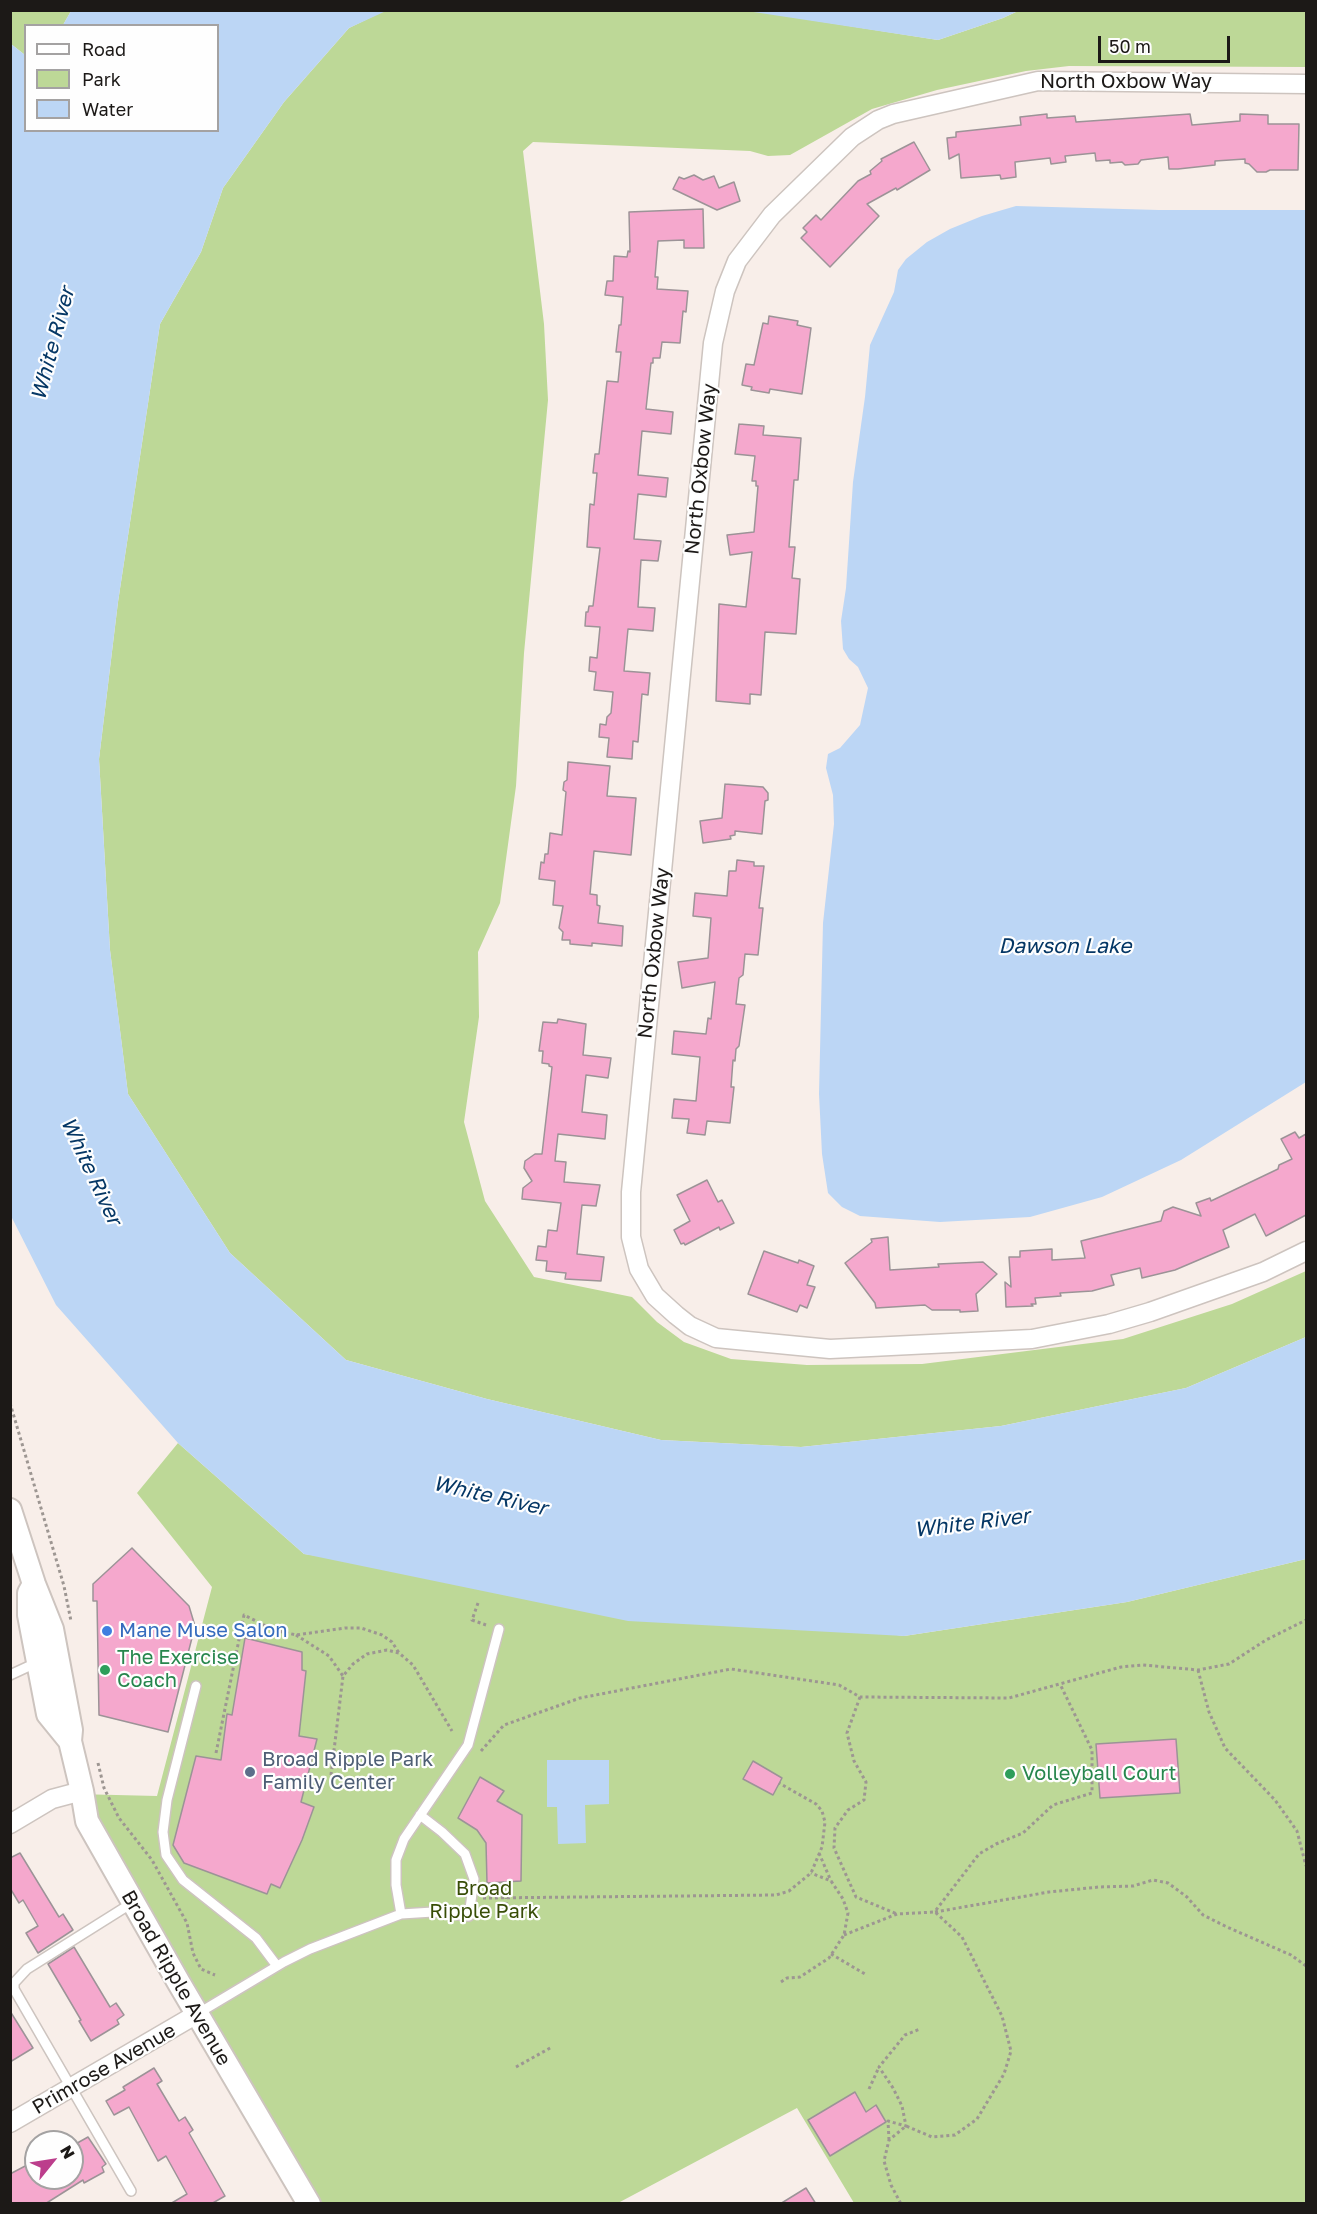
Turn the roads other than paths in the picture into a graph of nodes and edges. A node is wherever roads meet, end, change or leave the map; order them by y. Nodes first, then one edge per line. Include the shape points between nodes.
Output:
1 (1306, 84) edge
2 (1306, 1251) edge
3 (12, 1519) edge
4 (34, 1584) junction
5 (500, 1629) road end
6 (39, 1661) junction
7 (10, 1675) edge
8 (196, 1686) dead end
9 (70, 1742) junction
10 (82, 1791) junction
11 (420, 1815) junction
12 (10, 1824) edge
13 (132, 1903) junction
14 (401, 1914) junction
15 (278, 1966) junction
16 (197, 2014) junction
17 (71, 2088) junction
18 (10, 2123) edge
19 (132, 2192) dead end
20 (309, 2204) edge

1 - 2 street, North Oxbow Way via 1038,81 893,114 852,137 772,215 737,261 724,291 713,351 631,1192 632,1237 639,1269 655,1296 690,1326 716,1338 830,1349 1032,1339 1109,1324 1263,1272
3 - 4 street, Broad Ripple Avenue
4 - 6 street, Broad Ripple Avenue via 29,1593 29,1614
4 - 9 street, Broad Ripple Avenue via 52,1629
5 - 11 lane via 468,1745
6 - 7 lane
6 - 9 street, Broad Ripple Avenue via 48,1714
8 - 15 lane via 167,1800 163,1832 166,1855 183,1880 256,1938
9 - 10 street, Broad Ripple Avenue
10 - 12 street via 52,1799
10 - 13 street, Broad Ripple Avenue via 87,1821
11 - 14 lane via 396,1860
11 - 14 lane via 465,1854 474,1879 469,1916
13 - 16 street, Broad Ripple Avenue
13 - 17 lane via 27,1970 14,1983 19,2000
14 - 15 lane via 310,1948
15 - 16 lane
16 - 17 street, Primrose Avenue
16 - 20 street, Broad Ripple Avenue
17 - 18 street, Primrose Avenue
17 - 19 lane

